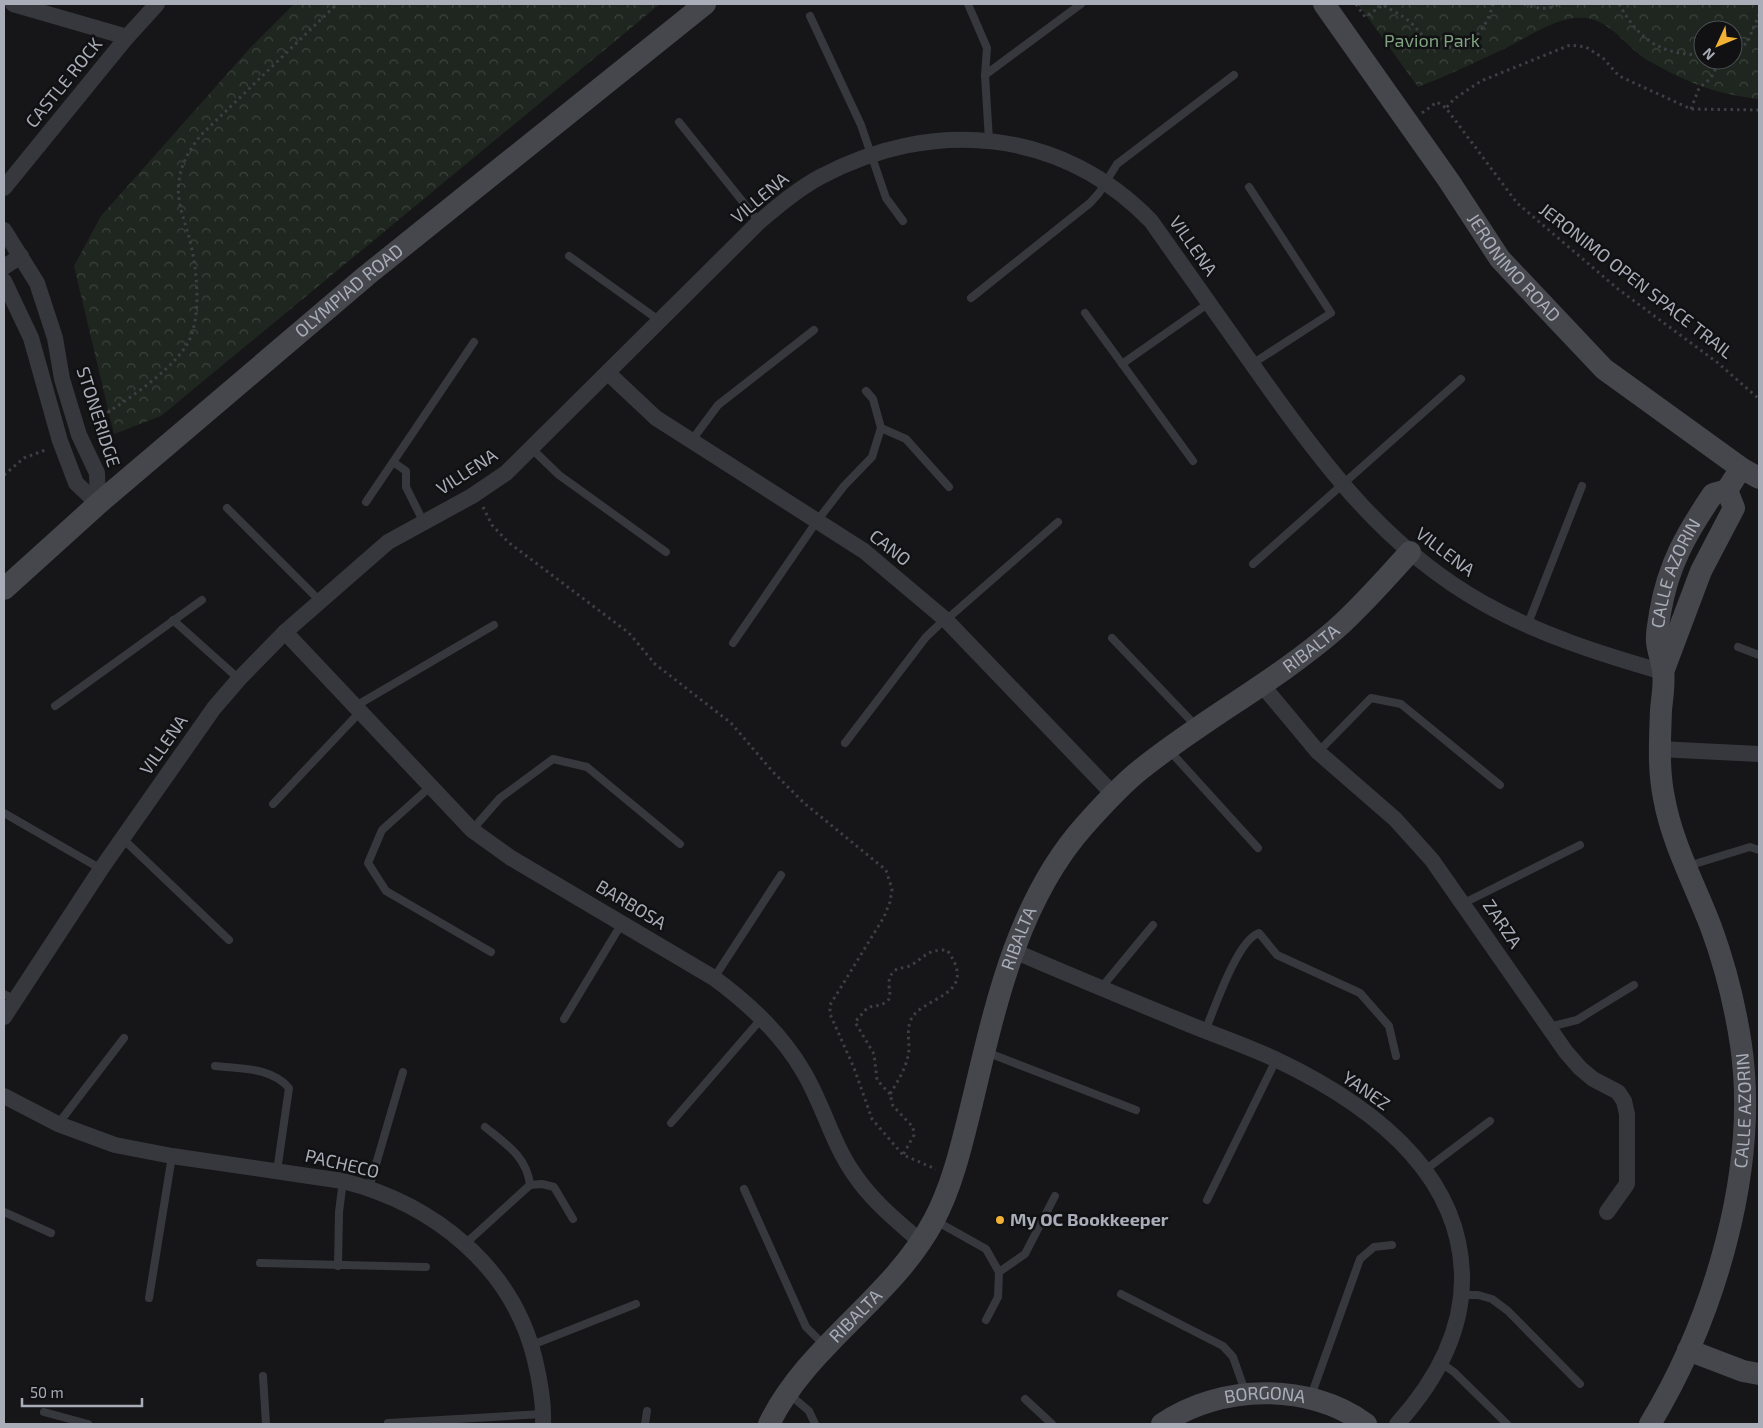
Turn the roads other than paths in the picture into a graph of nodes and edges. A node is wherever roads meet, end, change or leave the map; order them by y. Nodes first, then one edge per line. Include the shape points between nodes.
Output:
1 (13, 4) edge
2 (157, 4) edge
3 (705, 4) edge
4 (968, 4) edge
5 (1082, 4) edge
6 (1324, 4) edge
7 (810, 16) dead end
8 (127, 37) junction
9 (985, 75) junction
10 (1234, 75) dead end
11 (679, 122) dead end
12 (988, 140) junction
13 (871, 154) junction
14 (1106, 181) junction
15 (1250, 187) dead end
16 (4, 188) edge
17 (903, 220) dead end
18 (759, 222) junction
19 (4, 230) edge
20 (21, 256) junction
21 (569, 256) dead end
22 (4, 267) edge
23 (4, 281) edge
24 (971, 298) dead end
25 (1209, 303) junction
26 (1085, 313) dead end
27 (660, 321) junction
28 (814, 330) dead end
29 (474, 342) dead end
30 (1122, 364) junction
31 (1252, 364) junction
32 (608, 373) junction
33 (1461, 379) dead end
34 (866, 391) dead end
35 (881, 428) junction
36 (79, 432) junction
37 (692, 440) junction
38 (61, 443) junction
39 (532, 449) junction
40 (1193, 461) dead end
41 (393, 462) junction
42 (1750, 473) edge
43 (1342, 485) junction
44 (949, 486) dead end
45 (1582, 486) dead end
46 (1727, 490) junction
47 (366, 502) dead end
48 (98, 504) junction
49 (227, 508) dead end
50 (423, 521) junction
51 (817, 521) junction
52 (1058, 522) dead end
53 (666, 552) dead end
54 (1410, 552) junction
55 (1254, 564) dead end
56 (1673, 565) junction
57 (1699, 575) junction
58 (4, 589) edge
59 (202, 600) dead end
60 (320, 601) junction
61 (174, 620) junction
62 (946, 620) junction
63 (494, 625) dead end
64 (1527, 626) junction
65 (285, 632) junction
66 (1112, 638) dead end
67 (733, 643) dead end
68 (1738, 647) dead end
69 (1759, 656) edge
70 (1663, 672) junction
71 (239, 679) junction
72 (1262, 685) junction
73 (56, 706) dead end
74 (357, 710) junction
75 (1197, 728) junction
76 (845, 743) dead end
77 (1168, 749) junction
78 (1659, 750) junction
79 (1318, 752) junction
80 (1759, 754) edge
81 (1500, 785) dead end
82 (430, 787) junction
83 (1114, 796) junction
84 (273, 804) dead end
85 (4, 812) edge
86 (472, 830) junction
87 (122, 838) junction
88 (680, 844) dead end
89 (1580, 845) dead end
90 (1258, 848) dead end
91 (1759, 850) edge
92 (1686, 867) junction
93 (100, 869) junction
94 (781, 875) dead end
95 (1464, 904) junction
96 (622, 923) junction
97 (1154, 925) dead end
98 (229, 940) dead end
99 (1014, 951) junction
100 (491, 952) dead end
101 (714, 978) junction
102 (1634, 985) dead end
103 (1101, 988) junction
104 (9, 996) edge
105 (4, 1017) edge
106 (762, 1018) junction
107 (564, 1019) dead end
108 (1549, 1027) junction
109 (1205, 1031) junction
110 (124, 1038) dead end
111 (984, 1052) junction
112 (1396, 1056) dead end
113 (1276, 1060) junction
114 (215, 1066) dead end
115 (403, 1072) dead end
116 (4, 1096) edge
117 (1136, 1110) dead end
118 (1490, 1121) dead end
119 (671, 1123) dead end
120 (58, 1124) junction
121 (486, 1127) dead end
122 (172, 1156) junction
123 (1425, 1170) junction
124 (277, 1171) junction
125 (343, 1181) junction
126 (530, 1185) junction
127 (369, 1188) junction
128 (744, 1189) dead end
129 (1055, 1196) dead end
130 (1207, 1200) dead end
131 (4, 1212) edge
132 (1607, 1212) dead end
133 (573, 1219) dead end
134 (934, 1220) junction
135 (51, 1233) dead end
136 (921, 1242) junction
137 (465, 1244) junction
138 (1392, 1245) dead end
139 (260, 1263) dead end
140 (338, 1266) junction
141 (426, 1267) dead end
142 (999, 1272) junction
143 (1121, 1294) dead end
144 (1462, 1295) junction
145 (149, 1298) dead end
146 (636, 1304) dead end
147 (986, 1320) dead end
148 (532, 1344) junction
149 (826, 1348) junction
150 (1688, 1350) junction
151 (1441, 1363) junction
152 (1759, 1374) edge
153 (263, 1376) dead end
154 (1580, 1384) dead end
155 (787, 1393) junction
156 (1246, 1396) junction
157 (1310, 1398) junction
158 (1025, 1399) dead end
159 (647, 1411) dead end
160 (44, 1412) dead end
161 (543, 1419) edge
162 (388, 1423) edge
163 (88, 1424) edge
164 (266, 1424) edge
165 (645, 1424) edge
166 (769, 1424) edge
167 (815, 1424) edge
168 (1052, 1424) edge
169 (1162, 1424) edge
170 (1366, 1424) edge
171 (1397, 1424) edge
172 (1507, 1424) edge
173 (1650, 1424) edge

1 - 8 street
2 - 8 street, CASTLE ROCK
3 - 48 street, OLYMPIAD ROAD via 366,276
4 - 9 lane via 987,48
5 - 9 lane
6 - 42 street, JERONIMO ROAD via 1500,259 1604,369
7 - 13 lane
8 - 16 street, CASTLE ROCK
9 - 12 lane
10 - 14 lane via 1117,164
11 - 18 lane
12 - 13 street, VILLENA via 929,142
12 - 14 street, VILLENA via 1072,162
13 - 17 lane via 886,198
13 - 18 street, VILLENA via 818,178
14 - 24 lane via 1090,203
14 - 25 street, VILLENA via 1129,198 1151,221
15 - 31 lane via 1331,313
18 - 27 street, VILLENA
19 - 20 street, STONERIDGE
20 - 22 street
20 - 36 street, STONERIDGE via 37,283
21 - 27 lane
23 - 38 street via 31,338
25 - 30 lane
25 - 31 street, VILLENA
26 - 30 lane
27 - 32 street, VILLENA
28 - 37 lane via 718,405
29 - 41 lane
30 - 40 lane
31 - 43 street, VILLENA
32 - 37 street, CANO via 656,418
32 - 39 street, VILLENA
33 - 43 lane
34 - 35 lane via 873,399
35 - 44 lane via 906,439
35 - 51 lane via 872,457
36 - 38 street
36 - 48 street, STONERIDGE via 97,474
37 - 51 street, CANO
38 - 48 street via 76,482
39 - 50 street, VILLENA via 506,473 478,492
39 - 53 lane via 558,475
41 - 47 lane
41 - 50 lane via 406,471 406,487
42 - 46 street, CALLE AZORIN
43 - 54 street, VILLENA
43 - 55 lane
45 - 64 lane
46 - 56 street, CALLE AZORIN via 1713,494 1688,529
46 - 57 street, CALLE AZORIN via 1734,508
48 - 58 street, OLYMPIAD ROAD
49 - 60 lane
50 - 60 street, VILLENA via 388,542
51 - 62 street, CANO via 864,551
51 - 67 lane
52 - 62 lane
54 - 64 street, VILLENA via 1482,603
54 - 72 street, RIBALTA via 1335,630
56 - 57 street
56 - 70 street, CALLE AZORIN via 1665,584 1656,641
57 - 70 street, CALLE AZORIN
59 - 61 lane
60 - 65 street, VILLENA
61 - 71 lane
61 - 73 lane
62 - 76 lane via 926,637
62 - 83 street, CANO
63 - 74 lane
64 - 70 street, VILLENA via 1591,652
65 - 71 street, VILLENA
65 - 74 street, BARBOSA
66 - 75 lane
68 - 69 lane
70 - 78 street, CALLE AZORIN
71 - 87 street, VILLENA via 214,708
72 - 75 street, RIBALTA
72 - 79 street, ZARZA
74 - 82 street, BARBOSA
74 - 84 lane
75 - 77 street, RIBALTA
77 - 83 street, RIBALTA
77 - 90 lane
78 - 80 street
78 - 92 street, CALLE AZORIN via 1663,798
79 - 81 lane via 1371,698 1401,704
79 - 95 street, ZARZA via 1394,820 1432,860
82 - 86 street, BARBOSA
82 - 100 lane via 382,830 368,863 386,891
83 - 99 street, RIBALTA via 1083,827 1056,865 1030,910
85 - 93 lane
86 - 88 lane via 500,798 553,759 587,767
86 - 96 street, BARBOSA via 511,858
87 - 93 street, VILLENA
87 - 98 lane
89 - 95 lane
91 - 92 lane via 1750,846
92 - 150 street, CALLE AZORIN via 1712,929 1730,984 1742,1047 1744,1113 1740,1183 1725,1249
93 - 104 street, VILLENA
94 - 101 lane
95 - 108 street, ZARZA
96 - 101 street, BARBOSA
96 - 107 lane
97 - 103 lane
99 - 103 street, YANEZ
99 - 111 street, RIBALTA
101 - 106 street, BARBOSA
102 - 108 lane via 1577,1020
103 - 109 street, YANEZ
104 - 105 street, VILLENA
106 - 119 lane
106 - 136 street, BARBOSA via 803,1071 853,1173 885,1211
108 - 132 street, ZARZA via 1580,1068 1618,1092 1624,1101 1627,1114 1627,1184
109 - 112 lane via 1234,961 1253,934 1258,932 1277,955 1360,994 1389,1026
109 - 113 street, YANEZ
110 - 120 lane
111 - 117 lane
111 - 134 street, RIBALTA via 953,1175
113 - 123 street, YANEZ via 1328,1088 1374,1120 1406,1146
113 - 130 lane
114 - 124 lane via 268,1073 280,1078 289,1088
115 - 127 lane
116 - 120 street, PACHECO
118 - 123 lane
120 - 122 street, PACHECO via 116,1144
121 - 126 lane via 520,1156 529,1172
122 - 124 street, PACHECO
122 - 145 lane
123 - 144 street, YANEZ via 1443,1198 1454,1227 1461,1259
124 - 125 street, PACHECO
125 - 127 street, PACHECO
125 - 140 lane
126 - 133 lane via 554,1187
126 - 137 lane
127 - 137 street, PACHECO via 406,1203 440,1223
128 - 149 lane via 806,1327
129 - 142 lane via 1025,1254
131 - 135 lane
134 - 136 street, RIBALTA
134 - 142 lane via 986,1249
136 - 149 street, RIBALTA via 901,1271
137 - 148 street, PACHECO via 503,1286 522,1318
138 - 157 lane via 1374,1247 1360,1259
139 - 140 lane
140 - 141 lane
142 - 147 lane via 998,1297
143 - 156 lane via 1223,1346 1233,1357
144 - 151 street, YANEZ via 1455,1329
144 - 154 lane via 1492,1299
146 - 148 lane
148 - 161 street, PACHECO
149 - 155 street, RIBALTA
150 - 152 street
150 - 173 street, CALLE AZORIN
151 - 171 street, YANEZ
151 - 172 lane
153 - 164 lane
155 - 166 street, RIBALTA
155 - 167 lane via 808,1411
156 - 157 street, BORGONA via 1279,1393
156 - 169 street, BORGONA via 1191,1408
157 - 170 street, BORGONA via 1348,1411
158 - 168 lane
159 - 165 lane
160 - 163 lane
161 - 162 lane

